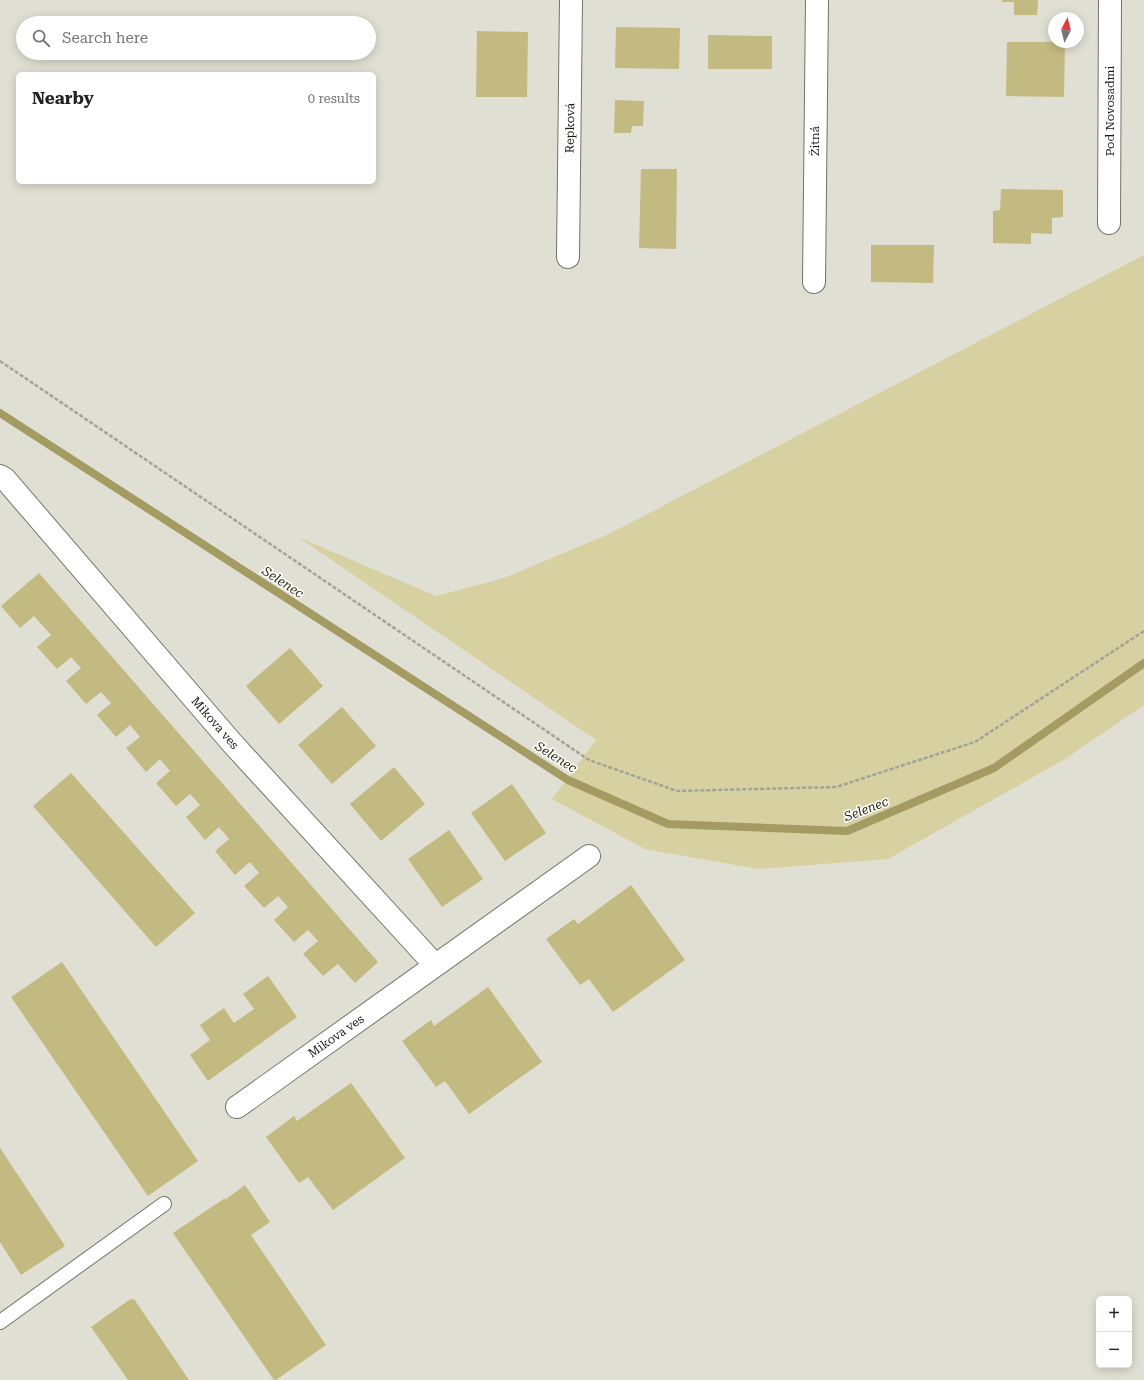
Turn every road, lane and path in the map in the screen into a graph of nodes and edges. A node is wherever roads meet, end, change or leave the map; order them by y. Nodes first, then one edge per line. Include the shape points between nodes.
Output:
1 (571, 0) edge
2 (816, 0) edge
3 (1110, 0) edge
4 (1109, 223) dead end
5 (568, 257) dead end
6 (814, 282) dead end
7 (0, 362) edge
8 (0, 476) edge
9 (1144, 631) edge
10 (589, 856) dead end
11 (435, 965) junction
12 (237, 1107) dead end
13 (164, 1204) dead end
14 (0, 1322) edge

1 - 5 street, Repková
2 - 6 street, Žitná
3 - 4 street, Pod Novosadmi
7 - 9 path via 589,760 678,791 836,787 975,742
8 - 11 street, Mikova ves via 59,540 232,743
10 - 11 street, Mikova ves
11 - 12 street, Mikova ves
13 - 14 lane

